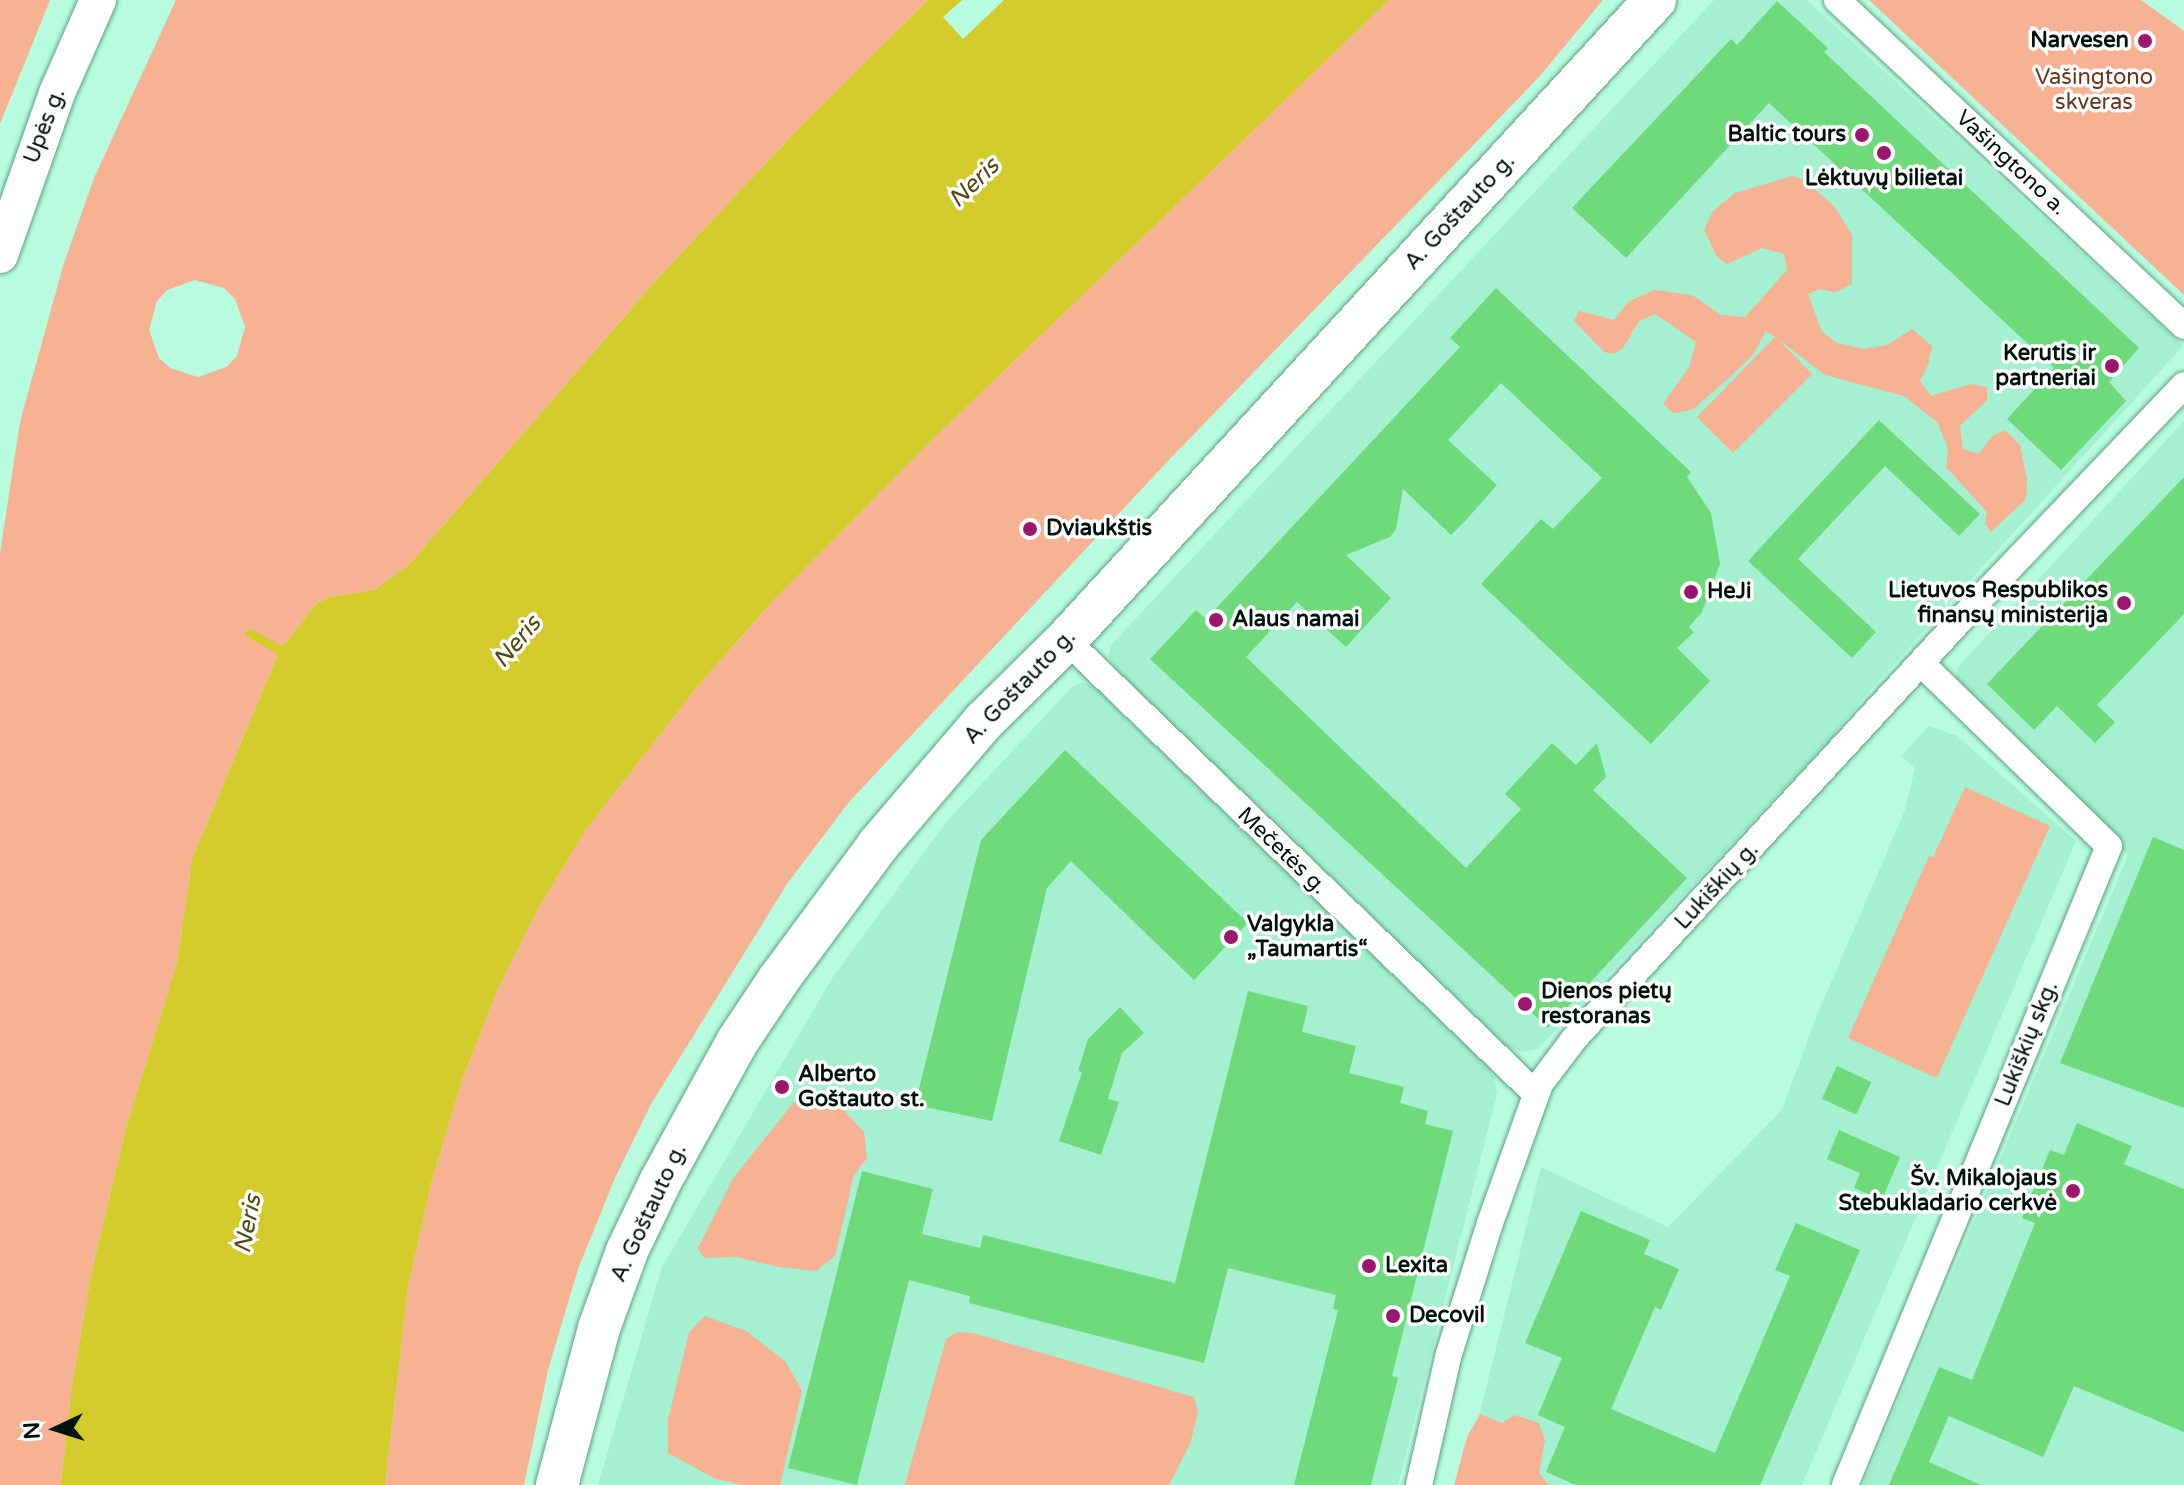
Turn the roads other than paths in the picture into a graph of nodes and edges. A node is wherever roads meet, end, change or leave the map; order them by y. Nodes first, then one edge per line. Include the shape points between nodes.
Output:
1 (98, 0) edge
2 (1655, 0) edge
3 (1837, 0) edge
4 (0, 255) edge
5 (2184, 326) edge
6 (2184, 385) edge
7 (1066, 640) junction
8 (1921, 663) junction
9 (1535, 1093) junction
10 (557, 1485) edge
11 (1419, 1485) edge
12 (1845, 1485) edge

1 - 4 street, Upės g. via 57,93
2 - 7 main road, A. Goštauto g.
3 - 5 street, Vašingtono a.
6 - 8 street, Lukiškių g.
7 - 9 street, Mečetės g.
7 - 10 main road, A. Goštauto g. via 984,721 878,845 737,1042 627,1251 579,1391
8 - 9 street, Lukiškių g. via 1574,1039
8 - 12 street, Lukiškių skg. via 2109,846
9 - 11 street, Lukiškių g. via 1448,1357

